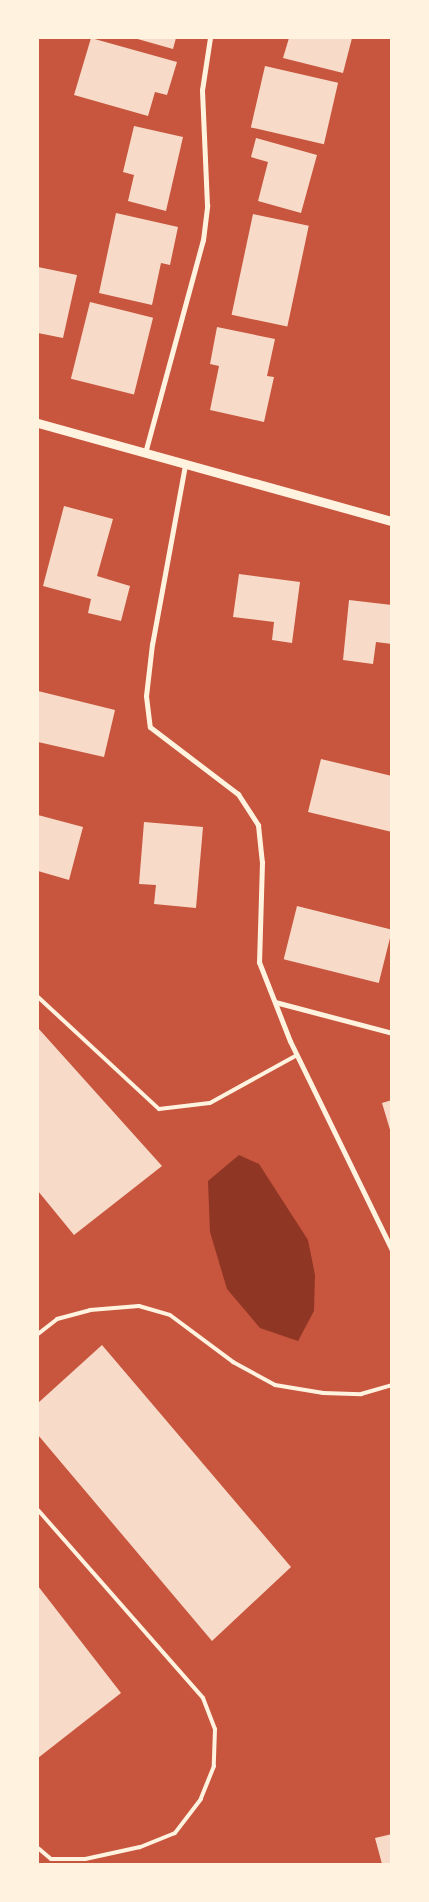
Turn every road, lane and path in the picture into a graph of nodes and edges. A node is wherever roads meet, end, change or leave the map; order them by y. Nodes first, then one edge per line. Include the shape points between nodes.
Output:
1 (210, 38) edge
2 (38, 423) edge
3 (145, 453) junction
4 (185, 465) junction
5 (392, 521) edge
6 (38, 997) edge
7 (275, 1002) junction
8 (392, 1033) edge
9 (297, 1055) junction
10 (392, 1250) edge
11 (38, 1334) edge
12 (392, 1385) edge
13 (38, 1510) edge
14 (38, 1848) edge

1 - 3 street via 202,90 208,205 203,240
2 - 3 street
3 - 4 street
4 - 5 street
4 - 7 street via 152,644 146,696 150,727 238,794 258,825 262,862 259,962
6 - 9 lane via 159,1108 210,1102
7 - 8 street
7 - 9 street
9 - 10 street
11 - 12 lane via 57,1319 90,1310 139,1306 170,1315 233,1362 275,1385 323,1393 361,1394
13 - 14 lane via 203,1698 215,1728 214,1766 201,1799 175,1833 140,1847 85,1859 50,1859

